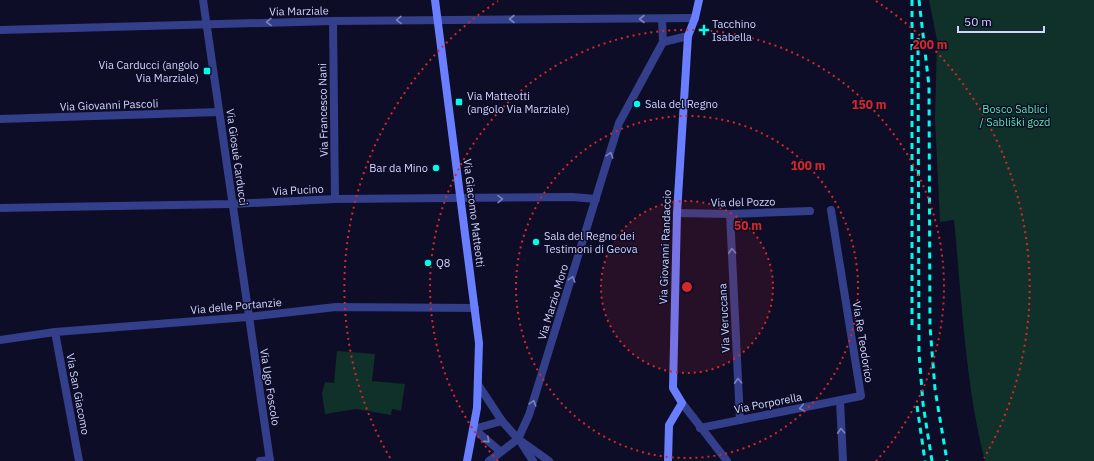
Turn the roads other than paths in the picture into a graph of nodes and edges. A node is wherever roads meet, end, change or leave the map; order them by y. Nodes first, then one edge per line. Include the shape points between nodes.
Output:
1 (203, 0) edge
2 (435, 0) edge
3 (699, 0) edge
4 (695, 18) junction
5 (662, 19) junction
6 (438, 20) junction
7 (333, 21) junction
8 (206, 23) junction
9 (0, 30) edge
10 (688, 36) junction
11 (663, 42) junction
12 (219, 112) junction
13 (0, 119) edge
14 (335, 199) junction
15 (596, 199) junction
16 (461, 200) junction
17 (232, 204) junction
18 (0, 208) edge
19 (831, 210) dead end
20 (810, 211) dead end
21 (677, 213) junction
22 (730, 214) junction
23 (475, 308) junction
24 (248, 317) junction
25 (54, 332) junction
26 (0, 340) edge
27 (479, 386) junction
28 (840, 401) junction
29 (682, 403) junction
30 (740, 420) junction
31 (502, 421) junction
32 (700, 428) junction
33 (474, 429) junction
34 (518, 439) junction
35 (501, 452) junction
36 (270, 460) edge
37 (79, 461) edge
38 (260, 461) edge
39 (467, 461) edge
40 (489, 461) edge
41 (533, 461) edge
42 (549, 461) edge
43 (668, 461) edge
44 (727, 461) edge
45 (843, 461) edge

1 - 8 street, Via Giosuè Carducci
2 - 6 main road, Via Giacomo Matteotti
3 - 4 main road, Via Giovanni Randaccio
4 - 5 street, Via Marziale
4 - 10 main road, Via Giovanni Randaccio
5 -> 6 street, Via Marziale
5 - 11 street
6 -> 7 street, Via Marziale
6 - 16 main road, Via Giacomo Matteotti
7 -> 8 street, Via Marziale
7 - 14 street, Via Francesco Nani
8 - 9 street, Via Marziale
8 - 12 street, Via Giosuè Carducci
10 - 11 street
10 - 21 main road, Via Giovanni Randaccio
15 -> 11 street, Via Marzio Moro via 619,123
12 - 13 street, Via Giovanni Pascoli
12 - 17 street, Via Giosuè Carducci
14 - 16 street, Via Pucino
14 - 17 street, Via Pucino
16 -> 15 street, Via Pucino via 572,197
34 -> 15 street, Via Marzio Moro via 532,407
16 - 23 main road, Via Giacomo Matteotti
17 - 18 street, Via Pucino
17 - 24 street, Via Giosuè Carducci
19 - 28 street, Via Re Teodorico via 861,396
20 - 22 street, Via del Pozzo
21 - 22 street, Via del Pozzo
21 - 29 main road, Via Giovanni Randaccio via 673,388
30 -> 22 street, Via Veruccana
23 - 24 street, Via delle Portanzie via 336,307
23 - 27 main road, Via Giacomo Matteotti via 479,343
24 - 25 street, Via delle Portanzie
24 - 36 street, Via Ugo Foscolo
25 - 26 street, Via delle Portanzie
25 - 37 street, Via San Giacomo
27 - 31 street
27 - 33 main road, Via Giacomo Matteotti
28 -> 30 street, Via Porporella
45 -> 28 street
29 - 32 street, Via Giovanni Randaccio
29 - 43 main road via 669,425
30 - 32 street, Via Porporella
31 - 33 street
31 - 34 street
32 - 44 street, Via Giovanni Randaccio
33 -> 35 street
33 - 39 main road, Via Giacomo Matteotti
34 - 35 street, Via Marzio Moro
34 - 41 street
34 - 42 street
35 - 40 street, Via Marzio Moro
36 - 38 street

